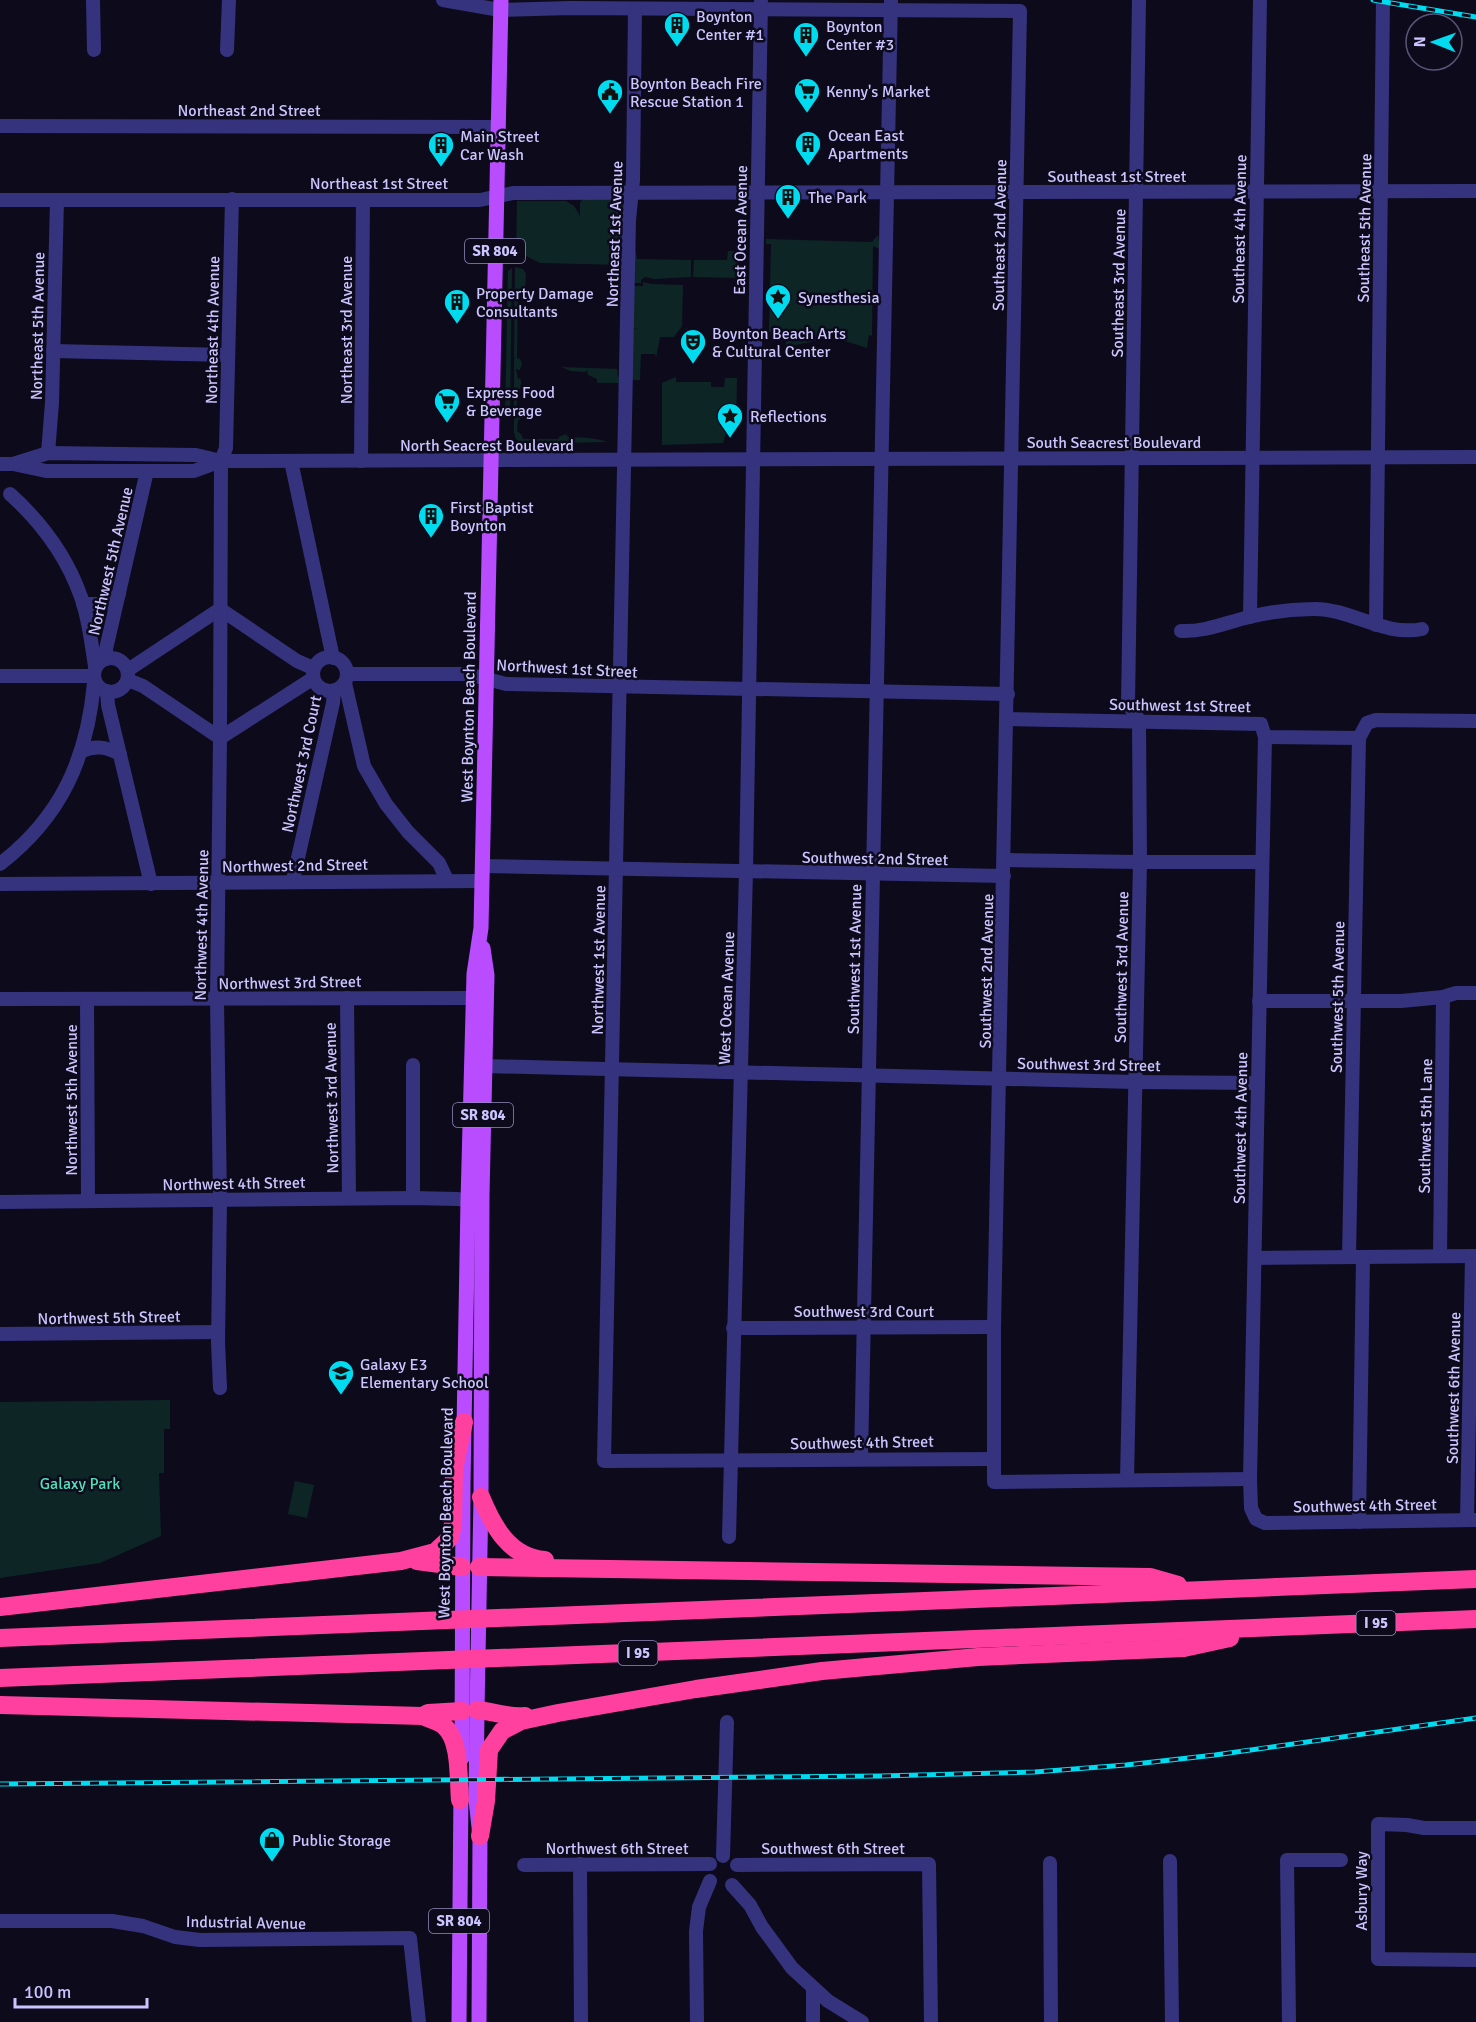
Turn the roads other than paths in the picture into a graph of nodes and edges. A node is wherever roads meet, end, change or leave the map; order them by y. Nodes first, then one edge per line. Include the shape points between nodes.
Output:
1 (93, 0) edge
2 (229, 0) edge
3 (442, 0) edge
4 (1139, 0) edge
5 (1260, 0) edge
6 (1383, 0) edge
7 (500, 5) edge
8 (761, 5) edge
9 (891, 5) edge
10 (635, 10) junction
11 (94, 50) dead end
12 (227, 50) dead end
13 (0, 126) edge
14 (498, 127) junction
15 (1381, 191) junction
16 (1476, 191) edge
17 (758, 192) junction
18 (886, 192) junction
19 (1016, 192) junction
20 (1136, 192) junction
21 (1257, 192) junction
22 (631, 193) junction
23 (496, 196) junction
24 (232, 199) junction
25 (0, 200) edge
26 (57, 200) junction
27 (363, 200) junction
28 (53, 351) junction
29 (228, 355) junction
30 (48, 453) junction
31 (1377, 457) junction
32 (1476, 457) edge
33 (1252, 458) junction
34 (1012, 459) junction
35 (1132, 459) junction
36 (624, 460) junction
37 (753, 460) junction
38 (882, 460) junction
39 (220, 461) junction
40 (291, 461) junction
41 (361, 461) junction
42 (491, 462) junction
43 (7, 464) edge
44 (147, 471) junction
45 (10, 494) dead end
46 (119, 594) junction
47 (83, 604) junction
48 (220, 609) junction
49 (1250, 617) junction
50 (1376, 625) junction
51 (1422, 629) dead end
52 (1181, 631) dead end
53 (333, 658) junction
54 (97, 671) junction
55 (313, 673) junction
56 (128, 675) junction
57 (0, 676) edge
58 (486, 680) junction
59 (343, 682) junction
60 (620, 688) junction
61 (748, 690) junction
62 (107, 691) junction
63 (877, 691) junction
64 (1008, 694) junction
65 (1007, 719) junction
66 (1139, 720) junction
67 (1476, 721) edge
68 (1264, 736) junction
69 (220, 738) junction
70 (1359, 738) junction
71 (82, 751) junction
72 (120, 754) junction
73 (1005, 860) junction
74 (1262, 861) junction
75 (1140, 862) junction
76 (0, 864) edge
77 (616, 869) junction
78 (746, 872) junction
79 (482, 873) junction
80 (873, 875) junction
81 (1004, 876) junction
82 (292, 880) junction
83 (447, 880) junction
84 (218, 883) junction
85 (0, 884) edge
86 (151, 884) junction
87 (481, 933) junction
88 (1476, 993) edge
89 (1443, 997) junction
90 (347, 998) junction
91 (473, 998) junction
92 (0, 999) edge
93 (87, 999) junction
94 (217, 1000) junction
95 (1353, 1000) junction
96 (1259, 1001) junction
97 (412, 1065) dead end
98 (484, 1066) junction
99 (612, 1071) junction
100 (740, 1072) junction
101 (868, 1075) junction
102 (1000, 1078) junction
103 (1135, 1082) junction
104 (1258, 1083) junction
105 (349, 1198) junction
106 (413, 1198) junction
107 (220, 1200) junction
108 (88, 1201) junction
109 (468, 1201) junction
110 (0, 1202) edge
111 (1440, 1256) junction
112 (1474, 1256) edge
113 (1349, 1257) junction
114 (1363, 1257) junction
115 (1255, 1258) junction
116 (482, 1297) junction
117 (864, 1327) junction
118 (994, 1327) junction
119 (734, 1328) junction
120 (218, 1332) junction
121 (0, 1334) edge
122 (220, 1388) dead end
123 (465, 1422) junction
124 (861, 1459) junction
125 (993, 1459) junction
126 (731, 1460) junction
127 (1250, 1479) junction
128 (1127, 1480) junction
129 (481, 1497) junction
130 (1256, 1519) joint
131 (1472, 1520) edge
132 (1359, 1522) junction
133 (729, 1537) dead end
134 (401, 1560) junction
135 (471, 1567) junction
136 (601, 1568) junction
137 (1476, 1579) edge
138 (1194, 1590) junction
139 (0, 1607) edge
140 (1476, 1619) edge
141 (1275, 1628) junction
142 (0, 1638) edge
143 (0, 1678) edge
144 (0, 1705) edge
145 (469, 1711) junction
146 (558, 1713) junction
147 (423, 1716) junction
148 (727, 1722) dead end
149 (470, 1763) junction
150 (460, 1800) joint
151 (1476, 1828) edge
152 (480, 1836) joint
153 (723, 1856) junction
154 (1341, 1860) dead end
155 (1170, 1862) dead end
156 (1050, 1863) dead end
157 (580, 1864) junction
158 (710, 1864) junction
159 (524, 1865) dead end
160 (737, 1865) junction
161 (710, 1881) junction
162 (732, 1885) junction
163 (0, 1921) edge
164 (1476, 1960) edge
165 (813, 1988) junction
166 (419, 2022) edge
167 (459, 2022) edge
168 (479, 2022) edge
169 (581, 2022) edge
170 (697, 2022) edge
171 (813, 2022) edge
172 (862, 2022) edge
173 (931, 2022) edge
174 (1051, 2022) edge
175 (1172, 2022) edge
176 (1288, 2022) edge

1 - 11 street
2 - 12 street
3 - 7 street
4 - 20 street, Southeast 3rd Avenue
5 - 21 street, Southeast 4th Avenue
6 - 15 street, Southeast 5th Avenue
7 - 10 street
7 - 14 main road, SR 804
8 - 9 street
8 - 10 street
8 - 17 street, East Ocean Avenue
9 - 18 street, Southwest 1st Avenue
9 - 19 street, Southeast 2nd Avenue via 1020,11
10 - 22 street, Northeast 1st Avenue
13 - 14 street, Northeast 2nd Street
14 - 23 main road, SR 804
15 - 16 street, Southeast 1st Street
15 - 21 street, Southeast 1st Street
15 - 31 street, Southeast 5th Avenue
17 - 18 street, Southeast 1st Street
17 - 22 street, Northeast 1st Street
17 - 37 street, East Ocean Avenue
18 - 19 street, Southeast 1st Street
18 - 38 street, Southwest 1st Avenue
19 - 20 street, Southeast 1st Street
19 - 34 street, Southeast 2nd Avenue
20 - 21 street, Southeast 1st Street
20 - 35 street, Southeast 3rd Avenue
21 - 33 street, Southeast 4th Avenue
22 - 23 street, Northeast 1st Street
22 - 36 street, Northeast 1st Avenue
23 - 27 street, Northeast 1st Street via 480,200
23 - 42 main road, SR 804
24 - 26 street, Northeast 1st Street
24 - 27 street, Northeast 1st Street
24 - 29 street, Northeast 4th Avenue
25 - 26 street, Northeast 1st Street
26 - 28 street, Northeast 5th Avenue
27 - 41 street, Northeast 3rd Avenue
28 - 29 street
28 - 30 street, Northeast 5th Avenue
29 - 39 street, Northeast 4th Avenue via 226,448
30 - 39 street, North Seacrest Boulevard via 196,455
30 - 43 street, North Seacrest Boulevard
31 - 32 street, South Seacrest Boulevard
31 - 33 street, South Seacrest Boulevard
31 - 50 street
33 - 35 street, South Seacrest Boulevard
33 - 49 street
34 - 35 street, South Seacrest Boulevard
34 - 38 street, South Seacrest Boulevard
34 - 64 street, Southwest 2nd Avenue
35 - 66 street, Southwest 3rd Avenue via 1128,704
36 - 37 street, North Seacrest Boulevard
36 - 42 street, North Seacrest Boulevard
36 - 60 street, Northwest 1st Avenue
37 - 38 street, South Seacrest Boulevard
37 - 61 street, West Ocean Avenue
38 - 63 street, Southwest 1st Avenue
39 - 40 street, North Seacrest Boulevard
39 - 44 street, North Seacrest Boulevard via 195,471
39 - 48 street, Northwest 4th Avenue
40 - 41 street, North Seacrest Boulevard
40 - 53 street
41 - 42 street, North Seacrest Boulevard
42 - 58 main road, West Boynton Beach Boulevard / SR 804
43 - 44 street, North Seacrest Boulevard via 46,471
44 - 46 street, Northwest 5th Avenue
45 - 47 street via 38,522 58,550
46 - 47 street via 104,604
46 - 54 street, Northwest 5th Avenue
47 - 54 street
48 - 55 street
48 - 56 street
48 - 69 street, Northwest 4th Avenue
49 - 50 street via 1315,609
49 - 52 street via 1204,630
50 - 51 street via 1399,631
53 - 55 street via 320,660
53 - 59 street via 346,665
54 - 56 street via 113,659 121,661
54 - 57 street
54 - 62 street via 98,687
54 - 71 street via 90,725
55 - 59 street via 320,688
55 - 69 street
56 - 62 street via 123,688
56 - 69 street
58 - 59 street, Northwest 1st Street via 468,674
58 - 60 street, Northwest 1st Street
58 - 79 main road, West Boynton Beach Boulevard / SR 804
59 - 82 street, Northwest 3rd Court via 333,704
59 - 83 street via 368,774 397,818 439,863
60 - 61 street, Northwest 1st Street
60 - 77 street, Northwest 1st Avenue
61 - 63 street
61 - 78 street, West Ocean Avenue
62 - 72 street
63 - 64 street
63 - 80 street, Southwest 1st Avenue
64 - 65 street, Southwest 2nd Avenue
65 - 66 street, Southwest 1st Street
65 - 73 street, Southwest 2nd Avenue
66 - 68 street, Southwest 1st Street via 1261,724
66 - 75 street, Southwest 3rd Avenue
67 - 70 street via 1376,720 1367,723
68 - 70 street
68 - 74 street, Southwest 4th Avenue
69 - 84 street, Northwest 4th Avenue
70 - 95 street, Southwest 5th Avenue
71 - 72 street via 100,747
71 - 76 street via 61,797 42,824
72 - 86 street
73 - 75 street
73 - 81 street, Southwest 2nd Avenue
74 - 75 street
74 - 96 street, Southwest 4th Avenue
75 - 103 street, Southwest 3rd Avenue
77 - 78 street, Northwest 2nd Street
77 - 79 street, Northwest 2nd Street
77 - 99 street, Northwest 1st Avenue
78 - 80 street, Southwest 2nd Street
78 - 100 street, West Ocean Avenue
79 - 83 street, Northwest 2nd Street
79 - 87 main road, West Boynton Beach Boulevard / SR 804
80 - 81 street, Southwest 2nd Street
80 - 101 street, Southwest 1st Avenue
81 - 102 street, Southwest 2nd Avenue
82 - 83 street, Northwest 2nd Street
82 - 84 street, Northwest 2nd Street
84 - 86 street, Northwest 2nd Street
84 - 94 street, Northwest 4th Avenue
85 - 86 street, Northwest 2nd Street
87 - 91 main road, West Boynton Beach Boulevard / SR 804
87 - 98 main road, West Boynton Beach Boulevard / SR 804 via 487,975
88 - 89 street
89 - 95 street
89 - 111 street, Southwest 5th Lane
90 - 91 street, Northwest 3rd Street
90 - 94 street, Northwest 3rd Street
90 - 105 street, Northwest 3rd Avenue
91 - 109 main road, West Boynton Beach Boulevard / SR 804
92 - 93 street, Northwest 3rd Street
93 - 94 street, Northwest 3rd Street
93 - 108 street, Northwest 5th Avenue
94 - 107 street, Northwest 4th Avenue
95 - 96 street
95 - 113 street, Southwest 5th Avenue
96 - 104 street, Southwest 4th Avenue
97 - 106 street
98 - 99 street
98 - 116 main road, West Boynton Beach Boulevard / SR 804
99 - 100 street
99 - 126 street, Northwest 1st Avenue via 604,1461
100 - 101 street, Southwest 3rd Street
100 - 119 street, West Ocean Avenue
101 - 102 street, Southwest 3rd Street
101 - 117 street, Southwest 1st Avenue
102 - 103 street, Southwest 3rd Street
102 - 118 street, Southwest 2nd Avenue
103 - 104 street, Southwest 3rd Street
103 - 128 street, Southwest 3rd Avenue
104 - 115 street, Southwest 4th Avenue
105 - 106 street, Northwest 4th Street
105 - 107 street, Northwest 4th Street
106 - 109 street, Northwest 4th Street
107 - 108 street, Northwest 4th Street
107 - 120 street, Northwest 4th Avenue
108 - 110 street, Northwest 4th Street
109 - 116 main road via 474,1214 474,1264
109 - 123 main road, West Boynton Beach Boulevard / SR 804
111 - 112 street
111 - 114 street
112 - 131 street, Southwest 6th Avenue
113 - 114 street
113 - 115 street
114 - 132 street
115 - 127 street, Southwest 4th Avenue
116 - 129 main road, West Boynton Beach Boulevard / SR 804
117 - 118 street, Southwest 3rd Court
117 - 119 street, Southwest 3rd Court
117 - 124 street, Southwest 1st Avenue
118 - 125 street, Southwest 2nd Avenue
119 - 126 street, West Ocean Avenue
120 - 121 street, Northwest 5th Street
120 - 122 street, Northwest 4th Avenue
123 - 134 highway via 454,1469 450,1538 435,1552
123 - 135 main road, West Boynton Beach Boulevard / SR 804
124 - 125 street, Southwest 4th Street
124 - 126 street, Southwest 4th Street
125 - 128 street, Southwest 2nd Avenue via 994,1482
126 - 133 street, West Ocean Avenue
127 - 128 street
127 - 130 street, Southwest 4th Avenue via 1251,1508
129 - 135 main road, West Boynton Beach Boulevard / SR 804
129 - 136 highway via 496,1529 520,1552 539,1560
130 - 132 street, Southwest 4th Street via 1265,1523
131 - 132 street, Southwest 4th Street
134 - 135 highway
134 - 139 highway
135 - 136 highway
135 - 145 main road, West Boynton Beach Boulevard / SR 804
136 - 138 highway via 1150,1577
137 - 138 highway
138 - 142 highway
140 - 141 highway, I 95
141 - 143 highway, I 95
141 - 146 highway via 1184,1648 998,1656 822,1671
144 - 147 highway
145 - 146 highway via 509,1717
145 - 147 highway
145 - 149 main road, West Boynton Beach Boulevard / SR 804
146 - 149 highway via 508,1727
147 - 149 highway via 450,1732
148 - 153 street
149 - 150 highway
149 - 152 highway via 486,1800
150 - 167 main road, SR 804
151 - 164 street, Asbury Way via 1378,1824 1378,1959
152 - 168 main road, SR 804
153 - 158 street
153 - 160 street
154 - 176 street via 1287,1860
155 - 175 street
156 - 174 street
157 - 158 street, Northwest 6th Street
157 - 159 street, Northwest 6th Street
157 - 169 street
158 - 161 street
160 - 162 street via 738,1878
160 - 173 street, Southwest 6th Street via 929,1864
161 - 162 street via 718,1887
161 - 170 street via 699,1907 696,1931
162 - 165 street via 750,1905 776,1948
163 - 166 street, Industrial Avenue via 112,1921 200,1940 410,1938
165 - 171 street
165 - 172 street

